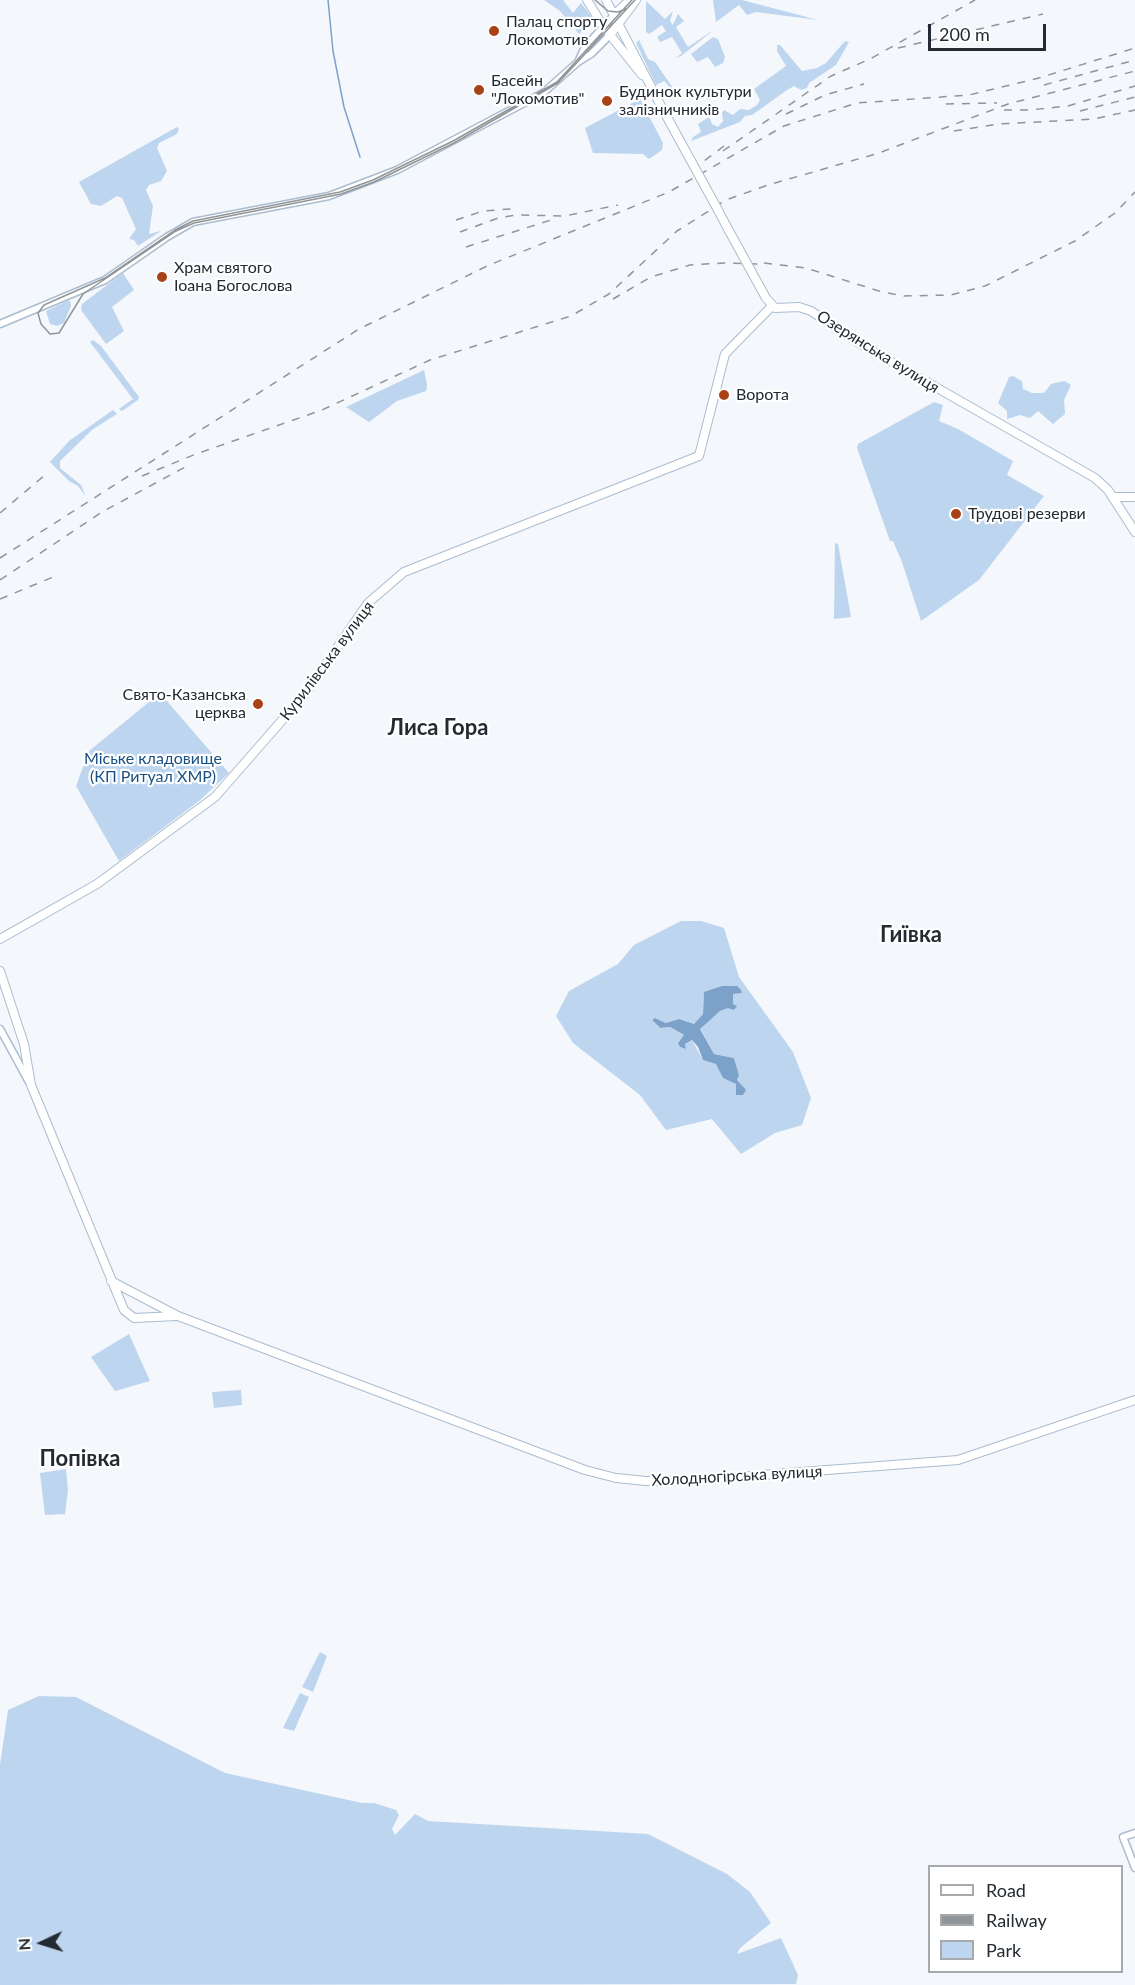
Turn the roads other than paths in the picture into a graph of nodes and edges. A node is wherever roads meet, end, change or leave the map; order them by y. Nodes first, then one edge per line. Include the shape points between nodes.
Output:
1 (587, 0) edge
2 (606, 0) edge
3 (630, 0) edge
4 (636, 0) edge
5 (615, 14) junction
6 (620, 23) junction
7 (603, 26) junction
8 (610, 35) junction
9 (578, 62) junction
10 (650, 86) junction
11 (772, 306) junction
12 (0, 324) edge
13 (1113, 497) junction
14 (1135, 497) edge
15 (1135, 532) edge
16 (0, 939) edge
17 (0, 971) edge
18 (0, 1029) edge
19 (31, 1085) junction
20 (111, 1281) junction
21 (136, 1296) junction
22 (153, 1303) junction
23 (123, 1306) junction
24 (152, 1316) junction
25 (178, 1316) junction
26 (1133, 1400) edge
27 (1135, 1410) edge
28 (1135, 1833) edge
29 (1135, 1868) edge

1 - 7 main road
2 - 5 main road
3 - 5 main road
4 - 6 main road
5 - 6 main road
5 - 7 street
6 - 8 main road
6 - 10 main road
7 - 8 main road
7 - 9 street
8 - 9 street
8 - 10 main road
9 - 12 street via 543,93 397,170 329,196 193,222 105,280
10 - 11 main road, bridge
11 - 13 main road, Озерянська вулиця via 811,311 862,345 1095,478
11 - 16 main road, Курилівська вулиця via 725,354 699,456 405,572 368,603 305,694 215,797 97,884
13 - 14 main road
13 - 15 main road, Озерянська вулиця
17 - 19 main road via 24,1044
18 - 19 street
19 - 20 main road
20 - 21 main road
20 - 23 main road
21 - 22 main road
21 - 23 main road
22 - 24 main road
22 - 25 main road, Холодногірська вулиця
23 - 24 main road via 134,1318
24 - 25 main road, Холодногірська вулиця
25 - 26 main road, Холодногірська вулиця via 585,1470 646,1481 958,1460
26 - 27 street
28 - 29 street via 1123,1837

